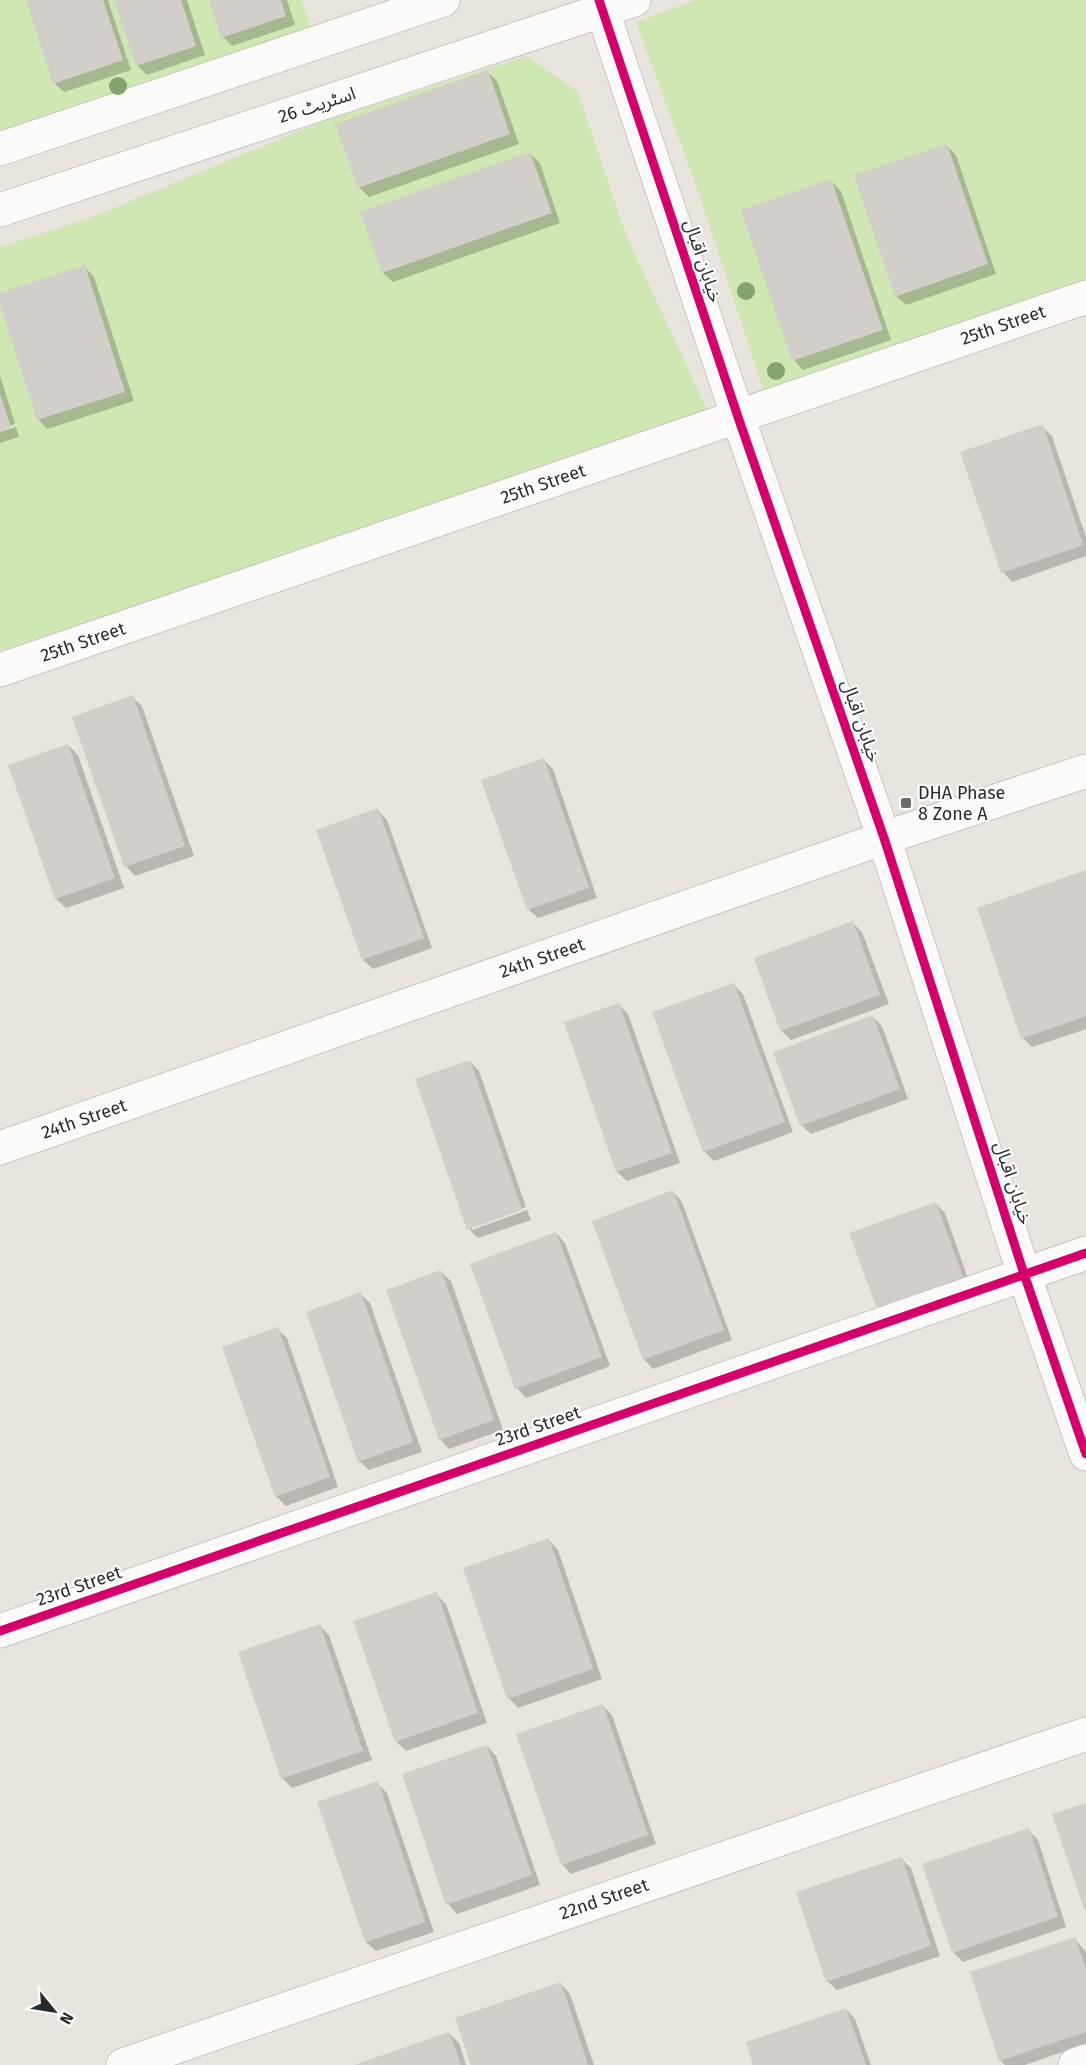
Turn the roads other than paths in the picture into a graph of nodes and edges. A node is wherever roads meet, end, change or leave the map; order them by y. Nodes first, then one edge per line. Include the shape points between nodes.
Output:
1 (442, 0) edge
2 (634, 0) edge
3 (601, 5) edge
4 (0, 149) edge
5 (0, 210) edge
6 (1086, 297) edge
7 (738, 417) junction
8 (0, 670) edge
9 (1086, 771) edge
10 (884, 838) junction
11 (0, 1149) edge
12 (1086, 1253) edge
13 (1024, 1274) junction
14 (1086, 1454) edge
15 (0, 1631) edge
16 (1086, 1734) edge
17 (1086, 2061) edge
18 (123, 2065) edge
19 (1075, 2065) edge

1 - 4 street
2 - 3 street, اسٹریٹ 26
3 - 5 street, اسٹریٹ 26
3 - 7 street, خیابان اقبال
6 - 7 street, 25th Street
7 - 8 street, 25th Street
7 - 10 street, خیابان اقبال
9 - 10 street, 24th Street
10 - 11 street, 24th Street
10 - 13 street, خیابان اقبال
12 - 13 street, 23rd Street
13 - 14 street, خیابان اقبال
13 - 15 street, 23rd Street
16 - 18 street, 22nd Street
17 - 19 street

